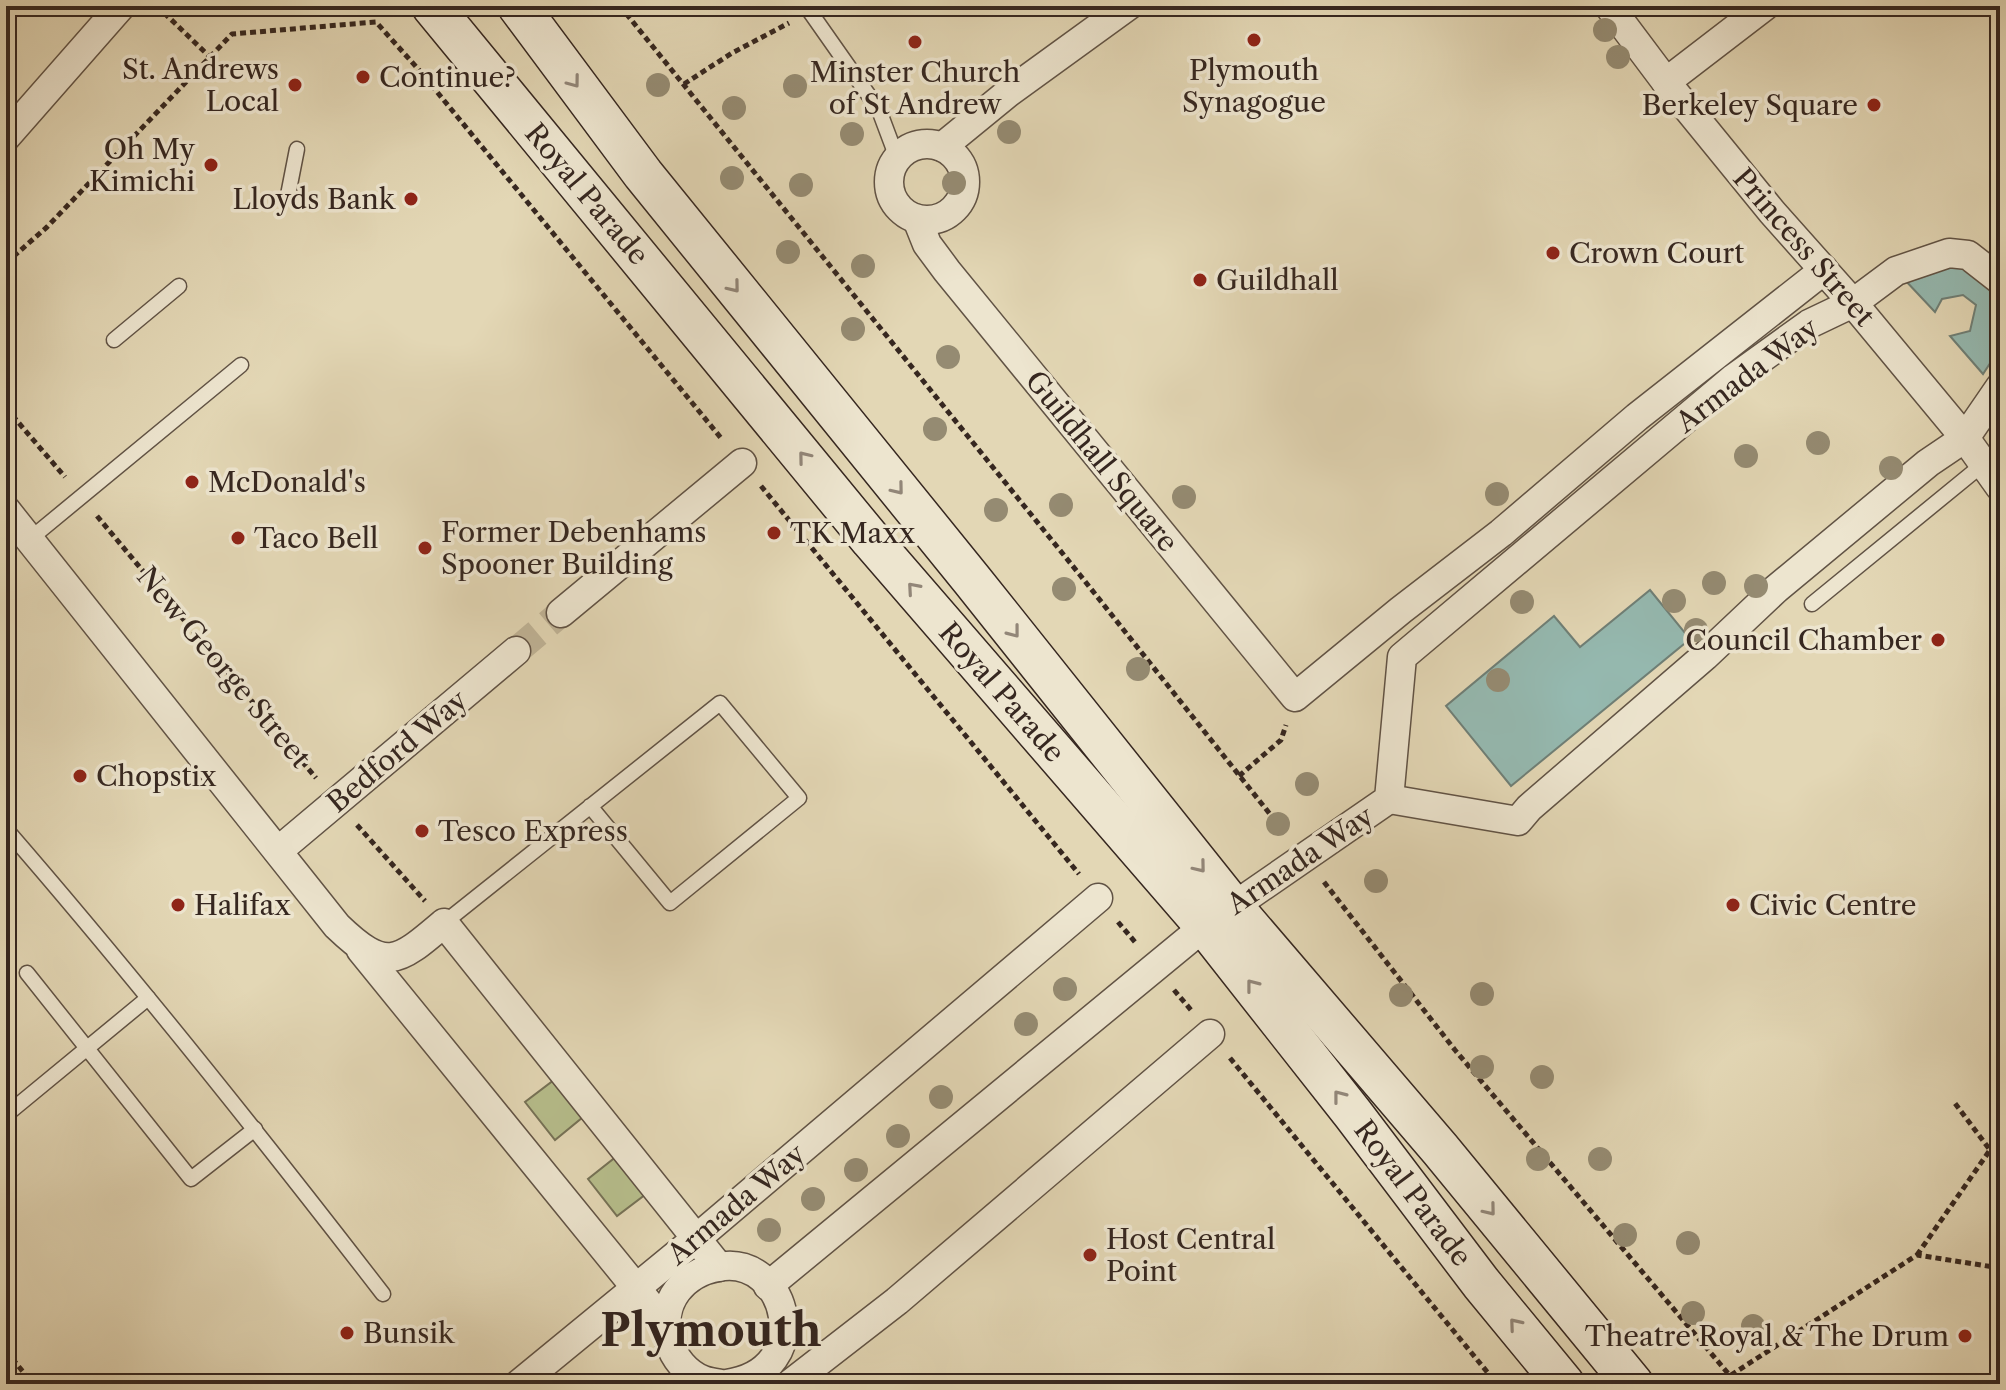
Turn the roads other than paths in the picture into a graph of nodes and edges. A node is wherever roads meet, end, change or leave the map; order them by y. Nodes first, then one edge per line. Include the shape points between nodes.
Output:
1 (121, 6) edge
2 (432, 6) edge
3 (518, 6) edge
4 (1128, 6) edge
5 (1609, 6) edge
6 (1765, 6) edge
7 (808, 8) edge
8 (1666, 82) junction
9 (6, 137) edge
10 (942, 147) junction
11 (297, 149) dead end
12 (897, 158) junction
13 (288, 195) dead end
14 (917, 219) junction
15 (1824, 270) junction
16 (2000, 280) edge
17 (179, 286) dead end
18 (1853, 303) junction
19 (114, 340) dead end
20 (241, 365) dead end
21 (2000, 387) edge
22 (1965, 438) junction
23 (742, 463) road end
24 (1982, 465) junction
25 (2000, 487) edge
26 (6, 510) edge
27 (30, 539) junction
28 (1812, 604) dead end
29 (561, 613) tunnel mouth
30 (516, 651) tunnel mouth
31 (1295, 697) joint
32 (1389, 799) junction
33 (590, 806) junction
34 (6, 829) edge
35 (278, 851) junction
36 (1098, 898) dead end
37 (1218, 916) junction
38 (444, 923) junction
39 (358, 946) junction
40 (27, 973) dead end
41 (148, 998) junction
42 (1210, 1034) road end
43 (87, 1048) junction
44 (6, 1115) edge
45 (255, 1129) junction
46 (697, 1238) junction
47 (719, 1267) junction
48 (768, 1286) junction
49 (637, 1288) junction
50 (383, 1294) dead end
51 (667, 1326) junction
52 (769, 1378) edge
53 (519, 1384) edge
54 (723, 1384) edge
55 (790, 1384) edge
56 (1564, 1384) edge
57 (1633, 1384) edge

1 - 9 street
37 -> 2 street, Royal Parade via 871,540
3 -> 37 street, Royal Parade via 643,174 972,580
4 - 10 street
5 - 8 street, Princess Street
6 - 8 street
7 - 12 lane via 879,110
8 - 15 street, Princess Street
10 - 12 street via 918,145
10 - 14 street via 960,164 965,188 942,217
11 - 13 lane
12 - 14 street via 890,194
14 - 31 street, Guildhall Square via 947,271
15 - 18 street, Princess Street
15 - 31 street, Armada Way
16 - 18 street, Armada Way via 1968,255 1949,253 1896,271
17 - 19 lane
18 - 22 street, Princess Street
18 - 32 street, Armada Way via 1809,324 1734,378 1402,657
20 - 27 lane
21 - 22 street
22 - 24 street, Princess Street
22 - 32 street via 1776,589 1518,821
23 - 29 street
24 - 25 street, Princess Street
24 - 28 lane
26 - 27 street
27 - 35 street
30 - 35 street, Bedford Way
32 - 37 street, Armada Way
33 - 33 lane via 720,703 799,798 670,903
33 - 38 lane
34 - 41 lane
35 - 39 street
36 - 46 street, Armada Way
37 - 48 street, Armada Way
56 -> 37 street, Royal Parade via 1353,1114
37 -> 57 street, Royal Parade via 1440,1149
38 - 39 street via 398,957 380,959
38 - 46 street
39 - 49 street
40 - 43 lane
41 - 43 lane
41 - 45 lane
42 - 55 street via 897,1301
43 - 44 lane
43 - 45 lane via 191,1179
45 - 50 lane
46 - 47 street
46 - 49 street, Armada Way
47 - 48 street via 744,1269
47 - 51 street via 688,1279 675,1294
48 - 52 street via 783,1313 784,1335
49 - 51 street
49 - 53 street, Armada Way
51 - 54 street via 672,1352 684,1368 702,1380
52 - 54 street

